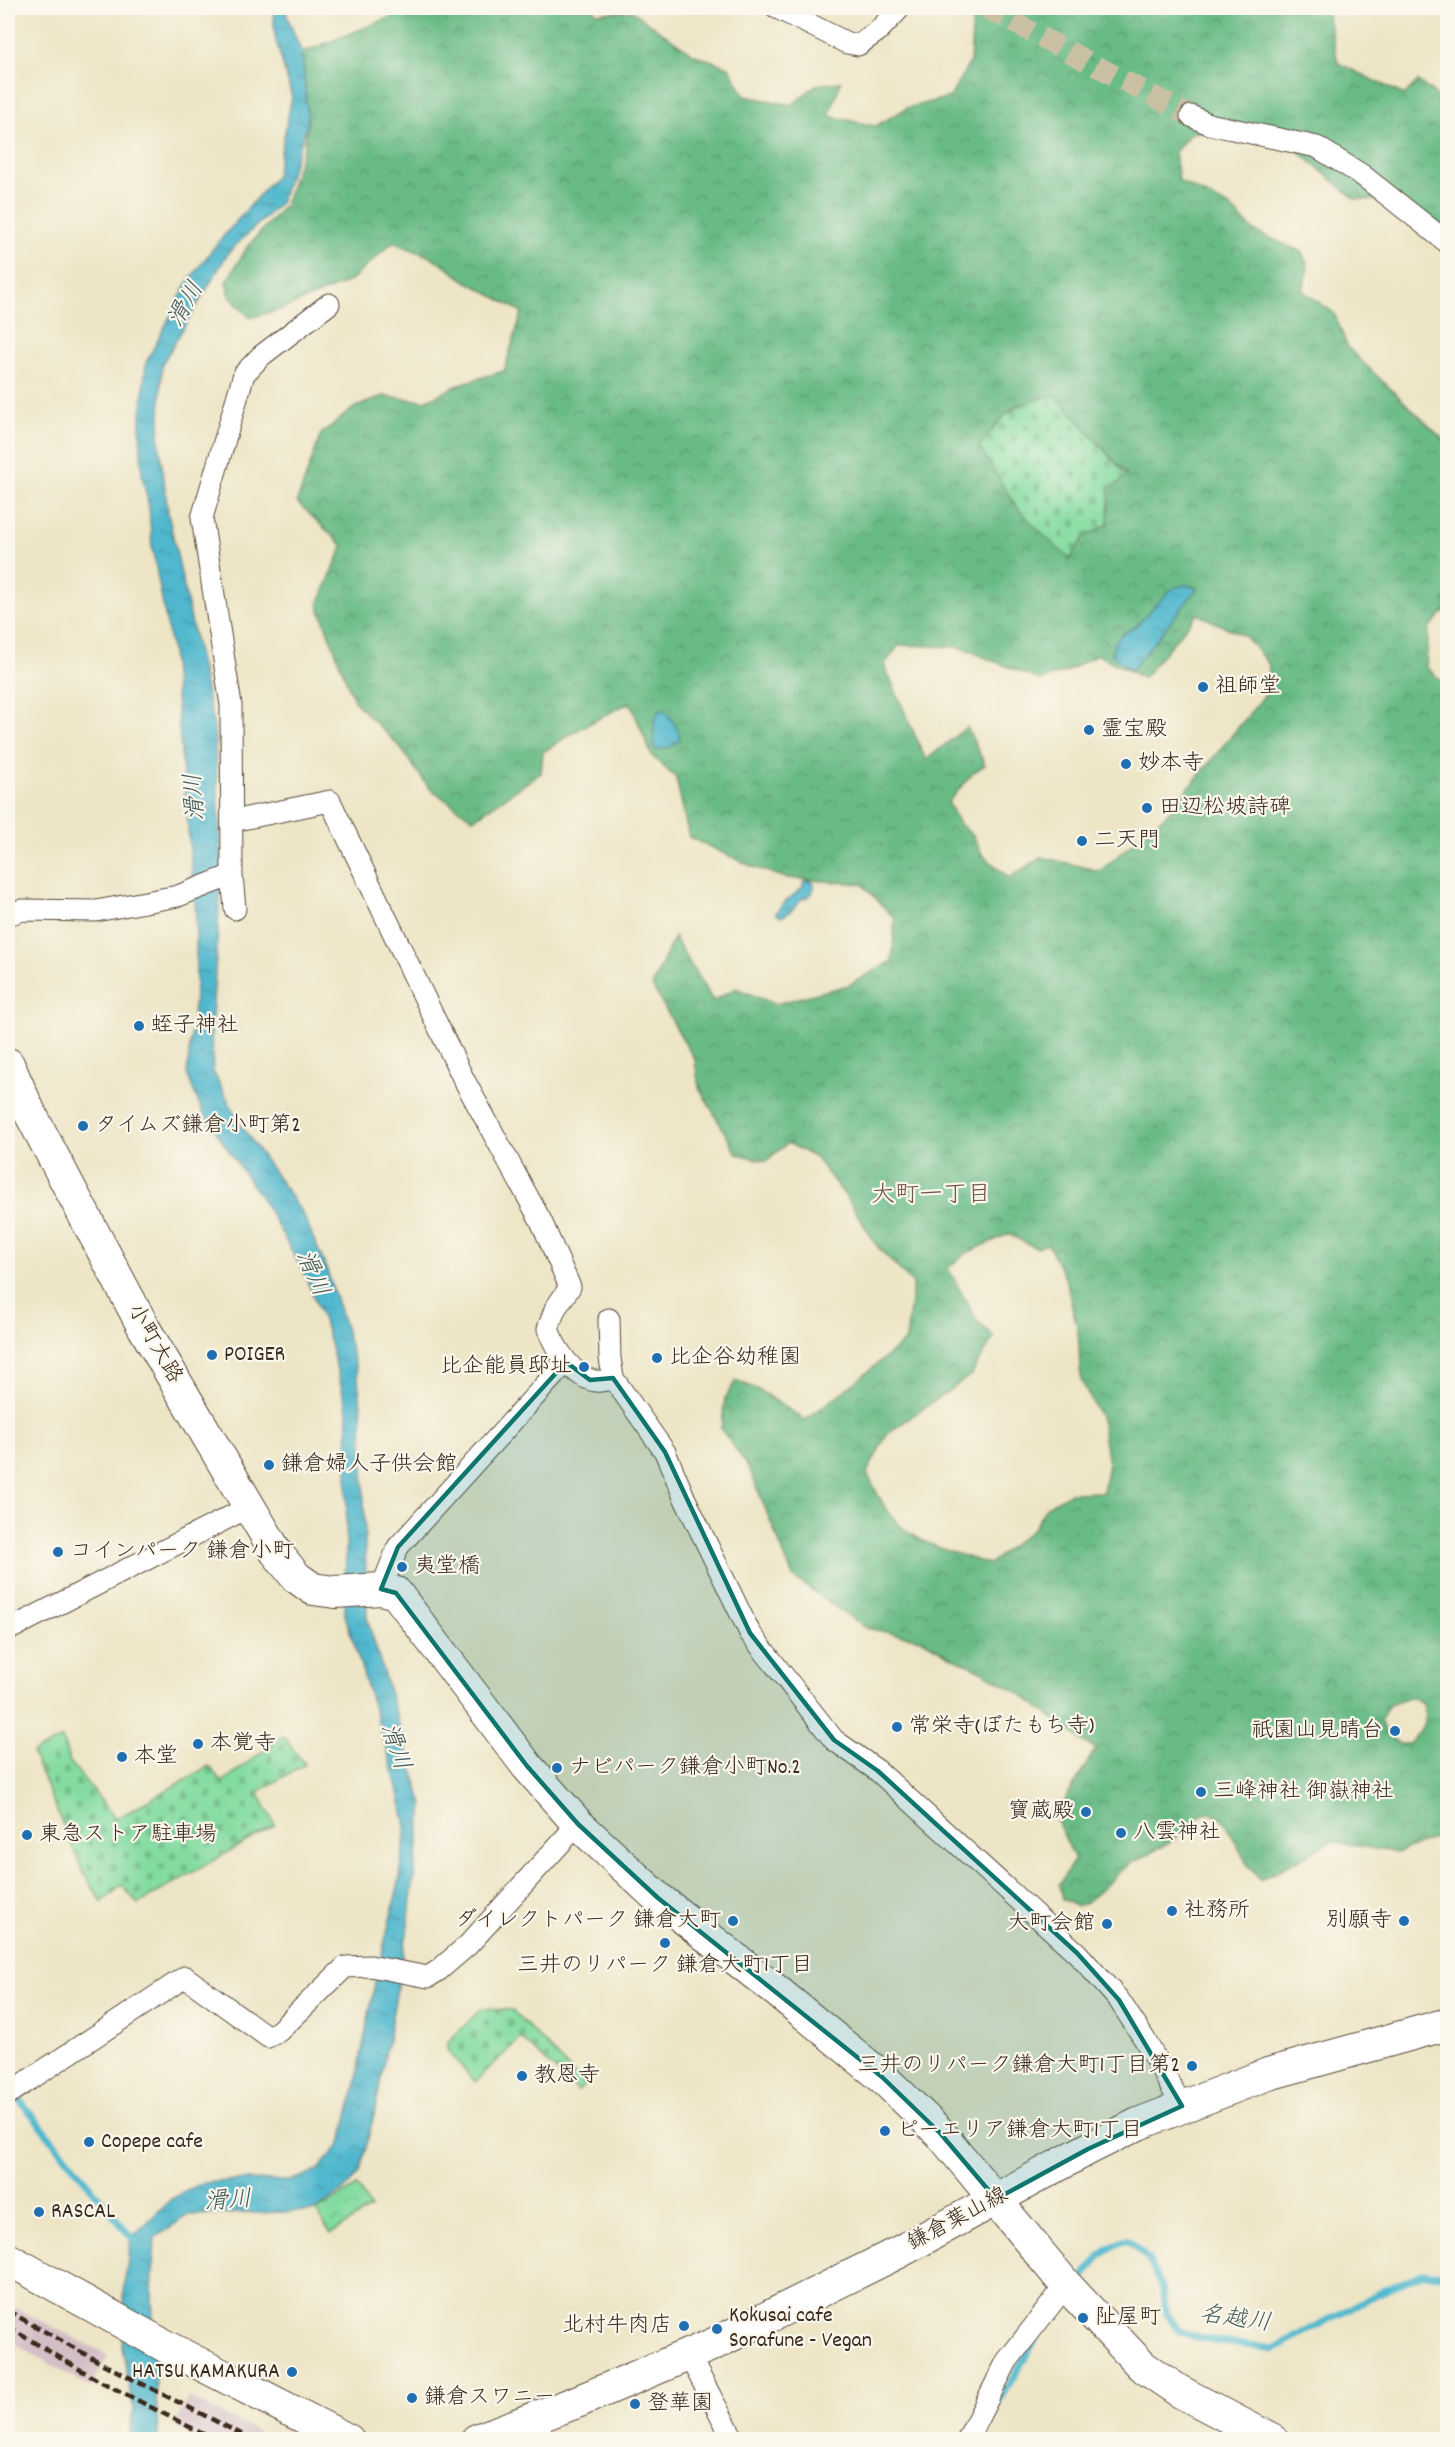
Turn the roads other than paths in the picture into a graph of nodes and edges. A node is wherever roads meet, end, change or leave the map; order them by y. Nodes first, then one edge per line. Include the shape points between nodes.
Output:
1 (777, 8) edge
2 (900, 8) edge
3 (1191, 116) tunnel mouth
4 (1448, 243) edge
5 (329, 304) dead end
6 (232, 821) junction
7 (232, 875) junction
8 (235, 909) dead end
9 (8, 915) edge
10 (8, 1064) edge
11 (14, 1097) edge
12 (609, 1319) dead end
13 (566, 1362) junction
14 (613, 1378) junction
15 (249, 1507) junction
16 (360, 1590) junction
17 (8, 1630) edge
18 (578, 1824) junction
19 (1448, 2024) edge
20 (8, 2094) edge
21 (1182, 2106) junction
22 (996, 2199) junction
23 (8, 2259) edge
24 (1072, 2292) junction
25 (690, 2356) junction
26 (348, 2439) edge
27 (477, 2439) edge
28 (734, 2439) edge
29 (967, 2439) edge
30 (1272, 2439) edge

1 - 2 street via 858,45
3 - 4 street via 1209,124 1317,147 1362,175
5 - 6 street via 261,356 244,374 202,518 231,705
6 - 7 street
6 - 13 street via 330,801 463,1078 541,1221 570,1287 555,1309 548,1329
7 - 8 street
7 - 9 street via 178,896 96,911 22,910
10 - 11 street, 小町大路
11 - 15 street, 小町大路
12 - 14 street
13 - 14 street via 590,1380
13 - 16 street
14 - 21 street via 665,1452 750,1633 834,1740 878,1771 1077,1953 1119,2001
15 - 16 street, 小町大路 via 276,1552 296,1577 313,1590
15 - 17 street
16 - 18 street, 小町大路 via 396,1593 527,1766
18 - 20 street via 468,1945 428,1977 370,1966 345,1967 268,2037 184,1977
18 - 22 street, 小町大路 via 658,1898 882,2077 940,2133
19 - 21 street, 鎌倉葉山線 via 1268,2074
21 - 22 street, 鎌倉葉山線 via 1088,2149
22 - 24 street, 小町大路
22 - 25 street, 鎌倉葉山線
23 - 26 street via 165,2346
24 - 29 street via 1007,2361
24 - 30 street, 小町大路 via 1142,2366 1179,2391
25 - 27 street, 鎌倉葉山線
25 - 28 street

